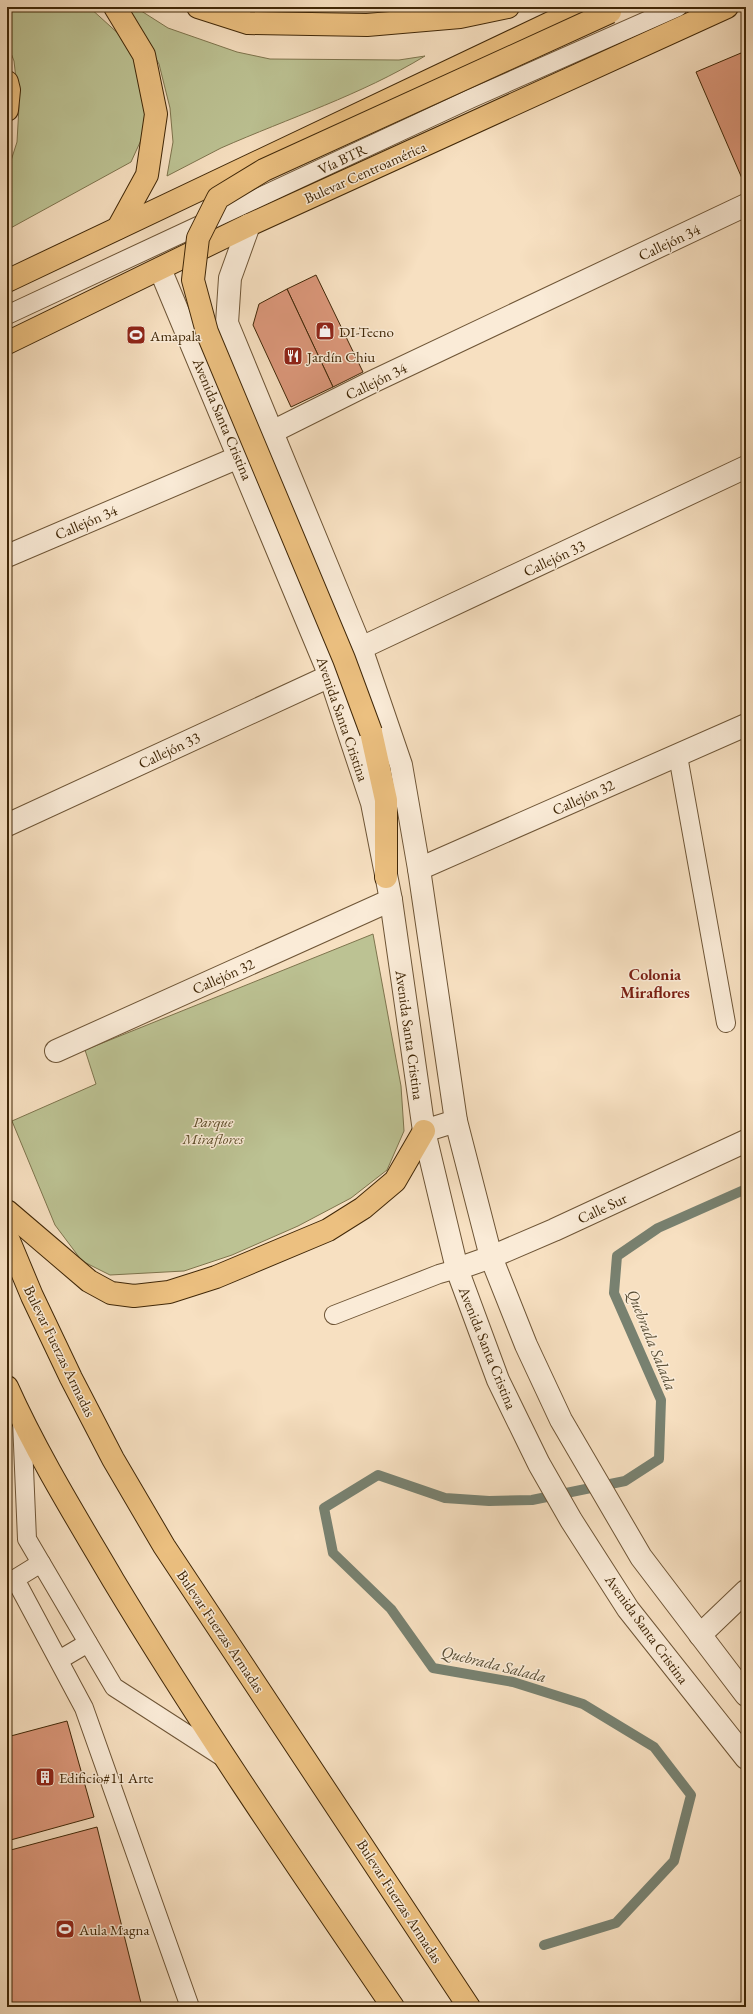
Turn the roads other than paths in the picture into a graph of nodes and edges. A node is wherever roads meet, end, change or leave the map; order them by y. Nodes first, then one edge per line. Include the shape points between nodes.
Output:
1 (115, 7) edge
2 (198, 7) edge
3 (508, 7) edge
4 (584, 7) edge
5 (678, 7) edge
6 (727, 7) edge
7 (613, 10) edge
8 (7, 82) edge
9 (7, 110) edge
10 (746, 205) edge
11 (249, 225) junction
12 (118, 228) junction
13 (160, 269) junction
14 (7, 280) edge
15 (7, 315) edge
16 (7, 343) edge
17 (272, 432) junction
18 (240, 457) junction
19 (746, 467) edge
20 (7, 556) edge
21 (361, 648) junction
22 (330, 676) junction
23 (746, 725) edge
24 (678, 756) junction
25 (7, 825) edge
26 (419, 869) junction
27 (386, 877) junction
28 (391, 900) junction
29 (726, 1023) dead end
30 (56, 1051) dead end
31 (456, 1121) junction
32 (424, 1131) junction
33 (746, 1141) edge
34 (7, 1211) edge
35 (7, 1236) edge
36 (491, 1257) junction
37 (457, 1269) junction
38 (334, 1315) dead end
39 (7, 1387) edge
40 (22, 1420) junction
41 (41, 1563) junction
42 (746, 1591) edge
43 (700, 1635) junction
44 (88, 1643) junction
45 (59, 1660) junction
46 (746, 1694) edge
47 (225, 1758) junction
48 (746, 1758) edge
49 (190, 2007) edge
50 (393, 2007) edge
51 (469, 2007) edge

1 - 12 main road via 144,55 156,114 147,175
2 - 3 main road via 248,23 367,25 460,17
4 - 12 main road
5 - 15 lane, Vía BTR via 470,99
6 - 11 main road, Bulevar Centroamérica
7 - 27 main road, bridge via 264,170 218,198 198,238 193,280 207,332 344,659 371,732 386,800
8 - 9 main road
10 - 17 street, Callejón 34
11 - 13 main road, Bulevar Centroamérica
11 - 17 street via 230,278 227,323
12 - 14 main road
13 - 16 main road, Bulevar Centroamérica
13 - 18 street, Avenida Santa Cristina
17 - 18 street, Callejón 34
17 - 21 street
18 - 20 street, Callejón 34
18 - 22 street, Avenida Santa Cristina
19 - 21 street, Callejón 33
21 - 26 street via 401,765
22 - 25 street, Callejón 33
22 - 27 street, Avenida Santa Cristina via 372,803
23 - 24 street, Callejón 32
24 - 26 street, Callejón 32
24 - 29 lane
26 - 31 street
27 - 28 street, Avenida Santa Cristina
28 - 30 street, Callejón 32
28 - 32 street, Avenida Santa Cristina
31 - 32 street
31 - 36 street
32 - 34 main road via 395,1181 364,1208 328,1230 216,1277 169,1292 134,1296 111,1293 89,1281
32 - 37 street, Avenida Santa Cristina
33 - 36 street, Calle Sur
35 - 51 main road, Bulevar Fuerzas Armadas via 71,1378 164,1546
36 - 37 street, Calle Sur
36 - 43 street via 526,1346 561,1420 642,1557
37 - 38 lane
37 - 48 street, Avenida Santa Cristina via 498,1380 539,1464 571,1520 628,1609
39 - 40 main road
40 - 41 lane via 27,1539
40 - 47 main road via 152,1644
41 - 44 lane
41 - 45 lane via 15,1579
42 - 43 street
43 - 46 street
44 - 45 lane
44 - 47 lane via 114,1687
45 - 49 lane via 84,1708
47 - 50 main road

